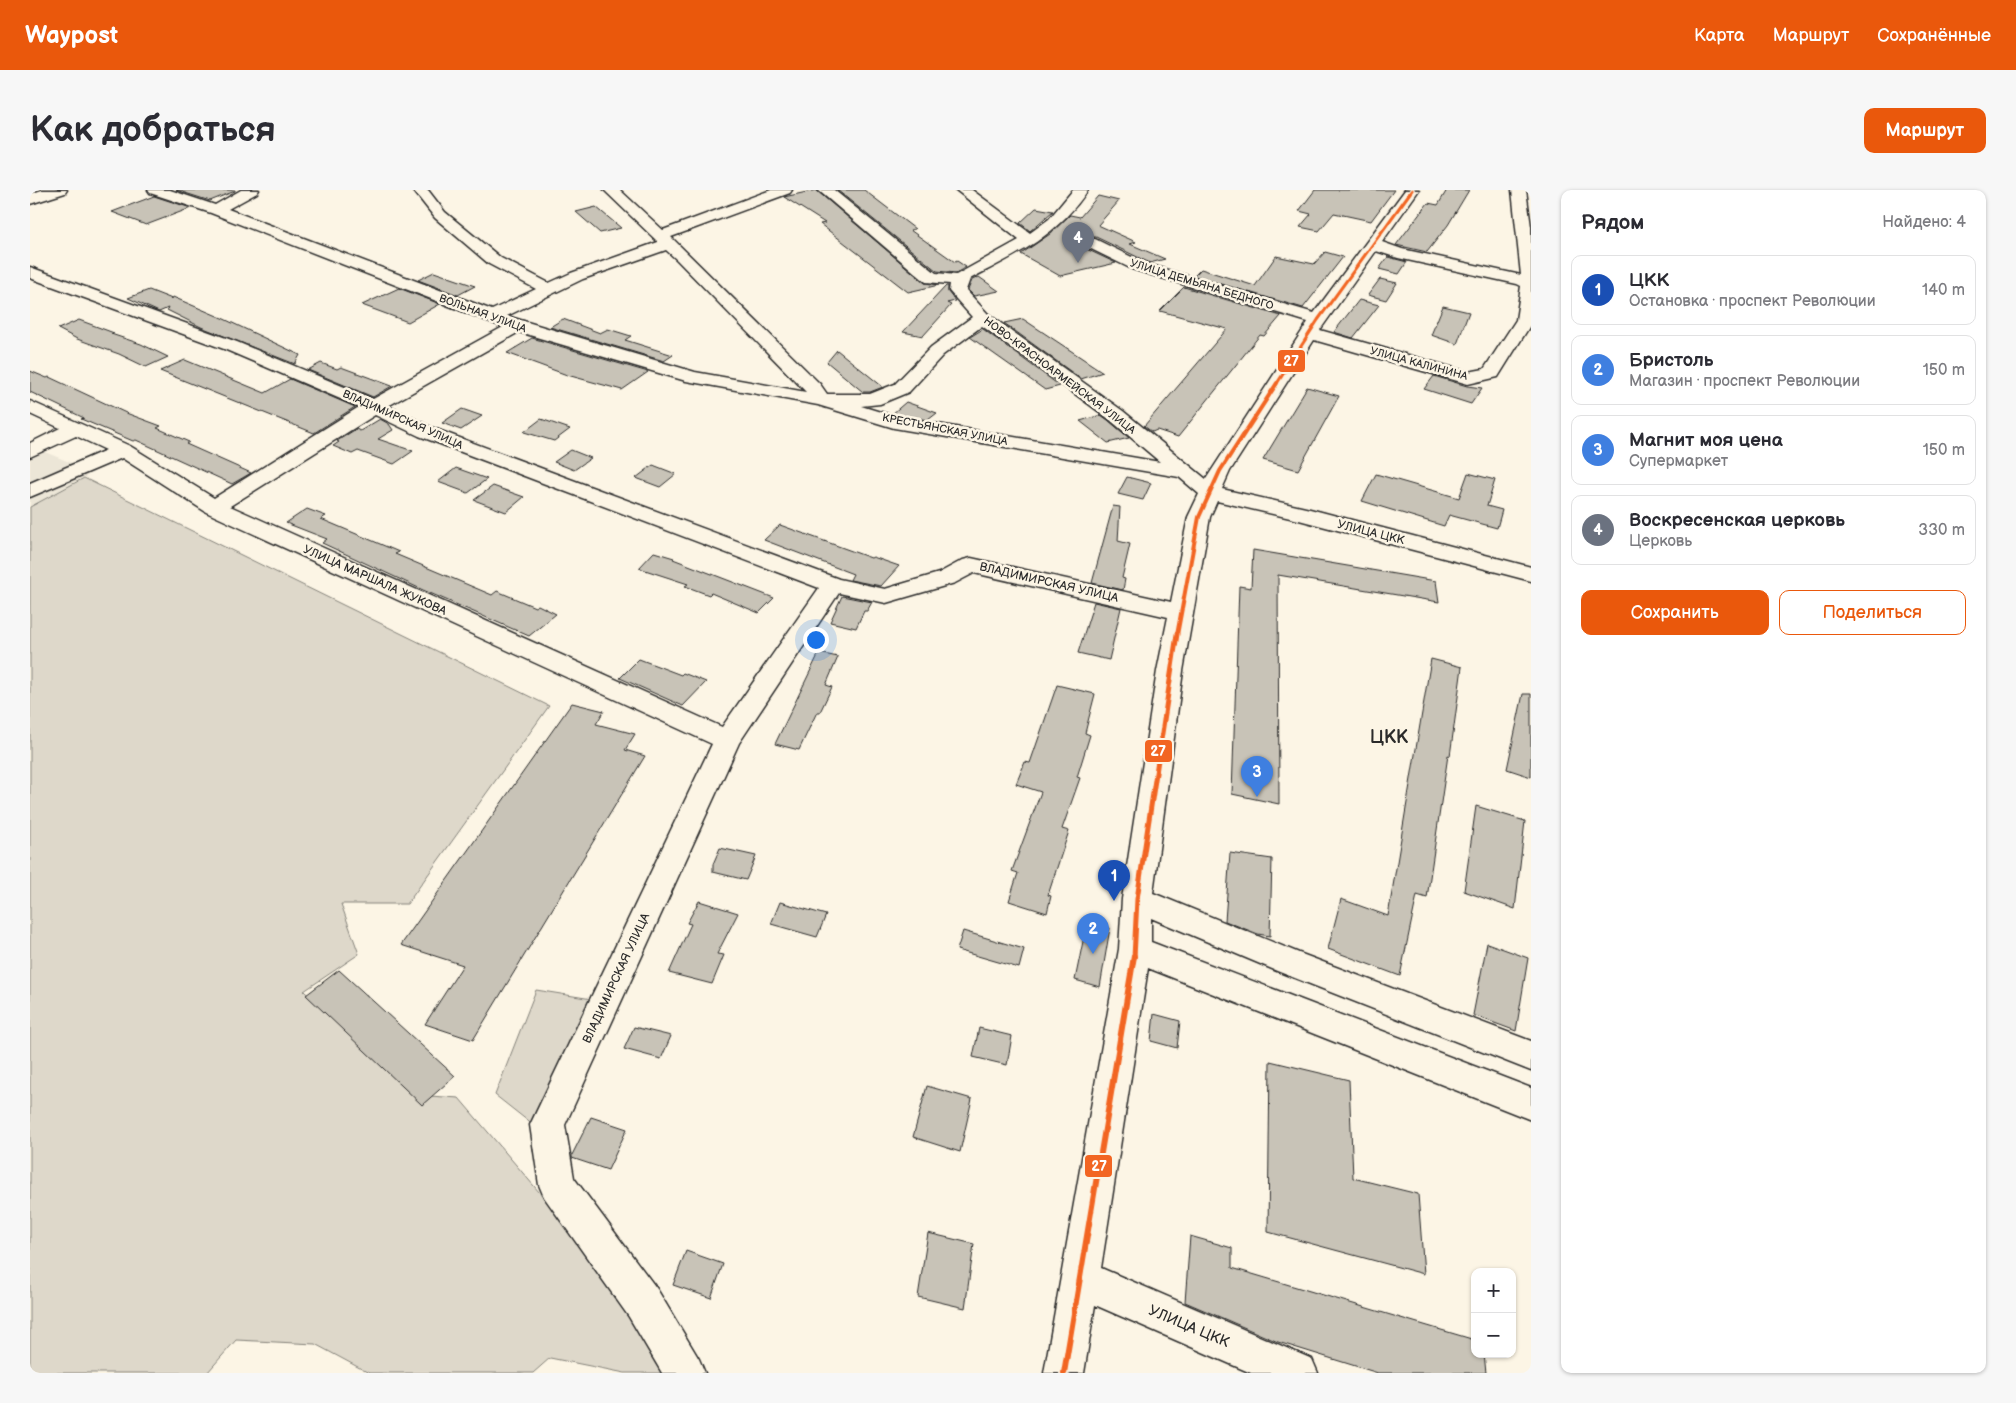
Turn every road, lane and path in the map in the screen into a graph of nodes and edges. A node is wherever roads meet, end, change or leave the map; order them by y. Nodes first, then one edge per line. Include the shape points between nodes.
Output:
1 (60, 190) edge
2 (155, 190) edge
3 (252, 190) edge
4 (420, 190) edge
5 (611, 190) edge
6 (785, 190) edge
7 (826, 190) edge
8 (963, 190) edge
9 (1081, 190) edge
10 (1412, 190) edge
11 (1519, 190) edge
12 (30, 200) edge
13 (216, 210) junction
14 (1006, 223) junction
15 (1048, 227) junction
16 (664, 240) junction
17 (1030, 241) junction
18 (1089, 242) dead end
19 (1372, 244) junction
20 (30, 272) edge
21 (960, 280) junction
22 (1531, 285) edge
23 (548, 289) junction
24 (491, 317) junction
25 (982, 318) junction
26 (517, 326) junction
27 (1314, 326) junction
28 (821, 400) junction
29 (375, 406) junction
30 (35, 413) edge
31 (74, 429) junction
32 (123, 450) junction
33 (30, 451) edge
34 (1185, 472) junction
35 (30, 491) edge
36 (1210, 493) junction
37 (214, 507) junction
38 (1531, 574) edge
39 (833, 585) junction
40 (1181, 612) junction
41 (727, 740) junction
42 (1137, 900) junction
43 (1135, 949) junction
44 (1531, 1056) edge
45 (1531, 1104) edge
46 (1080, 1279) junction
47 (685, 1373) edge
48 (1064, 1373) edge
49 (1298, 1373) edge

1 - 12 street
2 - 13 street, ВОЛЬНАЯ УЛИЦА
3 - 13 street
4 - 23 street via 440,215 495,261
5 - 16 street
6 - 16 street
7 - 21 street via 932,278
8 - 14 street
9 - 15 street
10 - 19 street
11 - 22 street, УЛИЦА КАЛИНИНА
13 - 24 street, ВОЛЬНАЯ УЛИЦА
14 - 15 street via 1030,229
14 - 17 street
15 - 17 street
16 - 23 street
16 - 28 street via 799,374
17 - 21 street
18 - 27 street, УЛИЦА ДЕМЬЯНА БЕДНОГО via 1138,266
19 - 22 street via 1398,253 1522,280
19 - 27 street
20 - 29 street, ВЛАДИМИРСКАЯ УЛИЦА via 157,316
21 - 25 street, НОВО-КРАСНОАРМЕЙСКАЯ УЛИЦА via 956,291
22 - 27 street, УЛИЦА КАЛИНИНА via 1525,320 1491,373 1468,378
23 - 24 street
24 - 26 street, ВОЛЬНАЯ УЛИЦА
25 - 28 street via 937,351 902,388 872,400
25 - 34 street, НОВО-КРАСНОАРМЕЙСКАЯ УЛИЦА via 1116,416
26 - 28 street, ВОЛЬНАЯ УЛИЦА via 693,377
26 - 29 street
27 - 36 street via 1220,472
28 - 34 street, КРЕСТЬЯНСКАЯ УЛИЦА via 894,422
29 - 37 street
29 - 39 street, ВЛАДИМИРСКАЯ УЛИЦА via 426,432
30 - 31 street, УЛИЦА МАРШАЛА ЖУКОВА
31 - 32 street, УЛИЦА МАРШАЛА ЖУКОВА
31 - 33 street
32 - 35 street
32 - 37 street, УЛИЦА МАРШАЛА ЖУКОВА
34 - 36 street, НОВО-КРАСНОАРМЕЙСКАЯ УЛИЦА
36 - 38 street, УЛИЦА ЦКК
36 - 40 street via 1199,517
37 - 41 street, УЛИЦА МАРШАЛА ЖУКОВА
39 - 40 street, ВЛАДИМИРСКАЯ УЛИЦА via 886,596 947,578 971,565
39 - 41 street, ВЛАДИМИРСКАЯ УЛИЦА
40 - 42 street
41 - 47 street, ВЛАДИМИРСКАЯ УЛИЦА via 547,1125 557,1185 644,1303
42 - 43 street
42 - 44 street
43 - 45 street
43 - 46 street
46 - 48 street
46 - 49 street, УЛИЦА ЦКК

